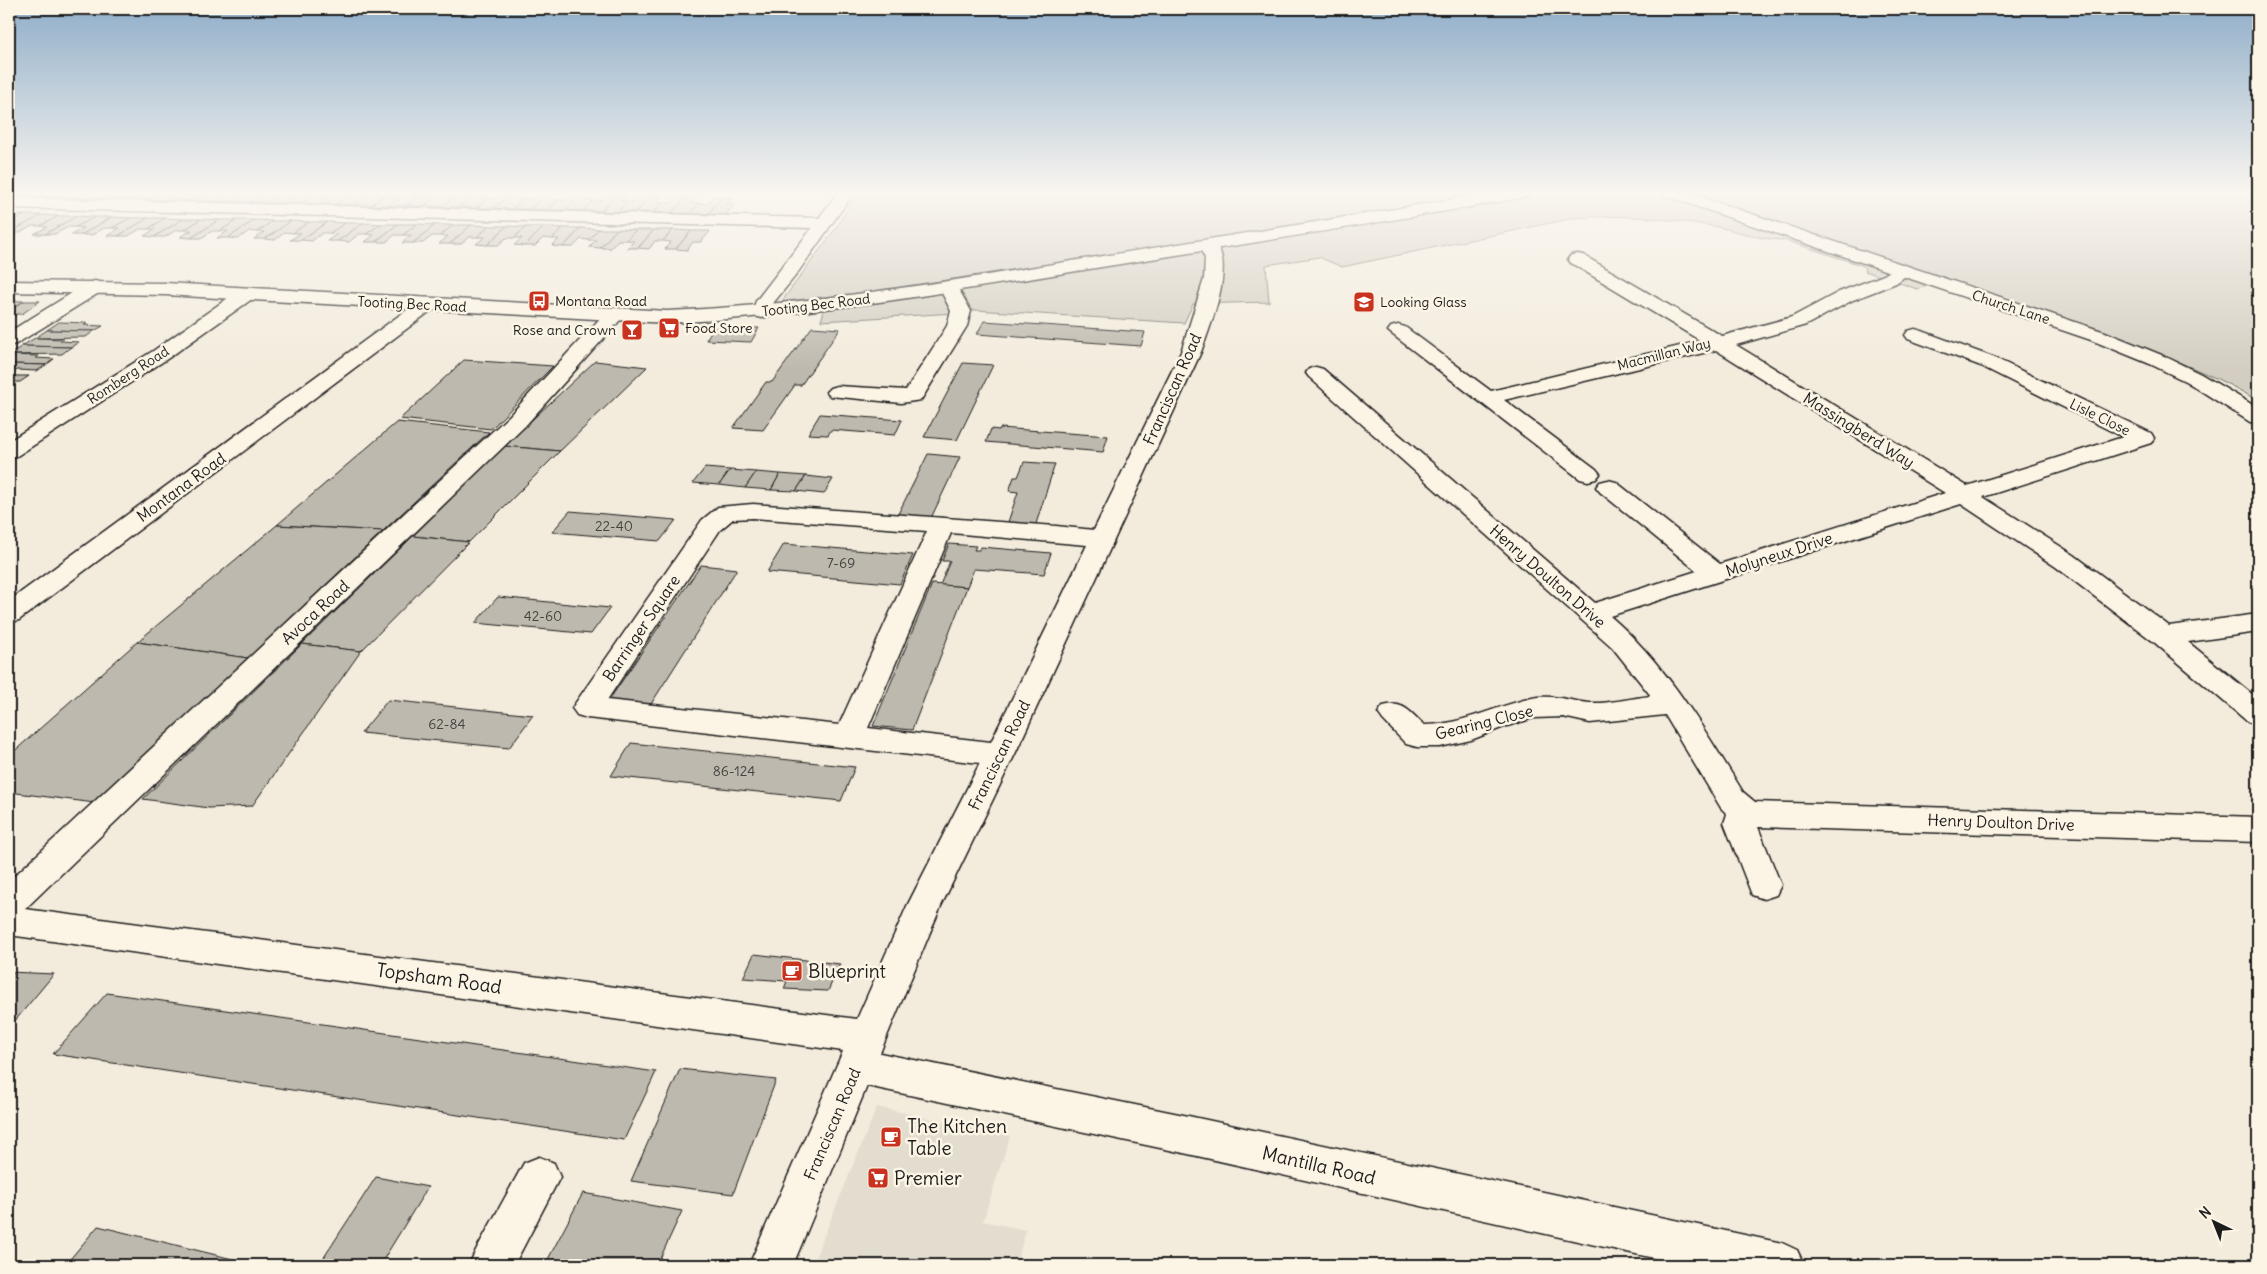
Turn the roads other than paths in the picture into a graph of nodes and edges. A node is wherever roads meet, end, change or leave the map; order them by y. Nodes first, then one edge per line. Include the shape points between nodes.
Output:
1 (804, 251) edge
2 (1167, 251) edge
3 (1212, 251) edge
4 (1845, 251) edge
5 (1578, 259) dead end
6 (1903, 271) junction
7 (9, 287) edge
8 (94, 287) junction
9 (948, 287) junction
10 (245, 295) junction
11 (426, 305) junction
12 (762, 312) junction
13 (614, 314) junction
14 (1398, 331) dead end
15 (1915, 335) dead end
16 (9, 340) edge
17 (1717, 342) junction
18 (1316, 373) dead end
19 (836, 392) dead end
20 (1487, 398) junction
21 (2258, 417) edge
22 (9, 451) edge
23 (1966, 496) junction
24 (942, 526) junction
25 (1102, 539) junction
26 (1717, 574) junction
27 (1592, 613) junction
28 (9, 614) edge
29 (2258, 623) edge
30 (2164, 636) junction
31 (1674, 704) junction
32 (1392, 713) dead end
33 (2258, 715) edge
34 (849, 737) junction
35 (1000, 754) junction
36 (1744, 811) junction
37 (2258, 830) edge
38 (1764, 885) dead end
39 (9, 902) edge
40 (9, 921) edge
41 (862, 1051) junction
42 (539, 1177) dead end
43 (491, 1265) edge
44 (771, 1265) edge
45 (1782, 1265) edge

1 - 12 main road via 765,301
2 - 9 main road, Tooting Bec Road
3 - 25 main road, Franciscan Road via 1213,271 1191,352
4 - 6 main road, Church Lane
5 - 17 main road, Macmillan Way
6 - 17 main road via 1799,321
6 - 21 main road, Church Lane via 2098,336 2157,360 2194,378
7 - 8 main road, Tooting Bec Road
8 - 10 main road, Tooting Bec Road
8 - 16 main road
9 - 12 main road, Tooting Bec Road
9 - 19 main road via 961,311 957,326 913,395
10 - 11 main road, Tooting Bec Road
10 - 22 main road, Romberg Road via 160,355
11 - 13 main road, Tooting Bec Road
11 - 28 main road, Montana Road
12 - 13 main road, Tooting Bec Road via 667,317
13 - 39 main road, Avoca Road via 517,421
14 - 20 main road
15 - 23 main road, Lisle Close via 1988,362 2143,438
17 - 20 main road, Macmillan Way
17 - 23 main road, Massingberd Way
18 - 27 main road, Henry Doulton Drive
20 - 26 main road
23 - 26 main road, Molyneux Drive
23 - 30 main road, Massingberd Way via 2065,561
24 - 25 main road, Barringer Square
24 - 34 main road
24 - 34 main road, Barringer Square via 753,511 727,512 711,525 587,708
25 - 35 main road, Franciscan Road
26 - 27 main road, Molyneux Drive
27 - 31 main road, Henry Doulton Drive via 1622,642
29 - 30 main road
30 - 33 main road, Massingberd Way
31 - 32 main road, Gearing Close via 1590,713 1563,707 1534,708 1440,736 1417,736
31 - 36 main road, Henry Doulton Drive via 1732,800
34 - 35 main road, Barringer Square
35 - 41 main road, Franciscan Road via 924,906
36 - 37 main road, Henry Doulton Drive via 1774,816
36 - 38 main road via 1740,823
40 - 41 main road, Topsham Road
41 - 44 main road, Franciscan Road
41 - 45 main road, Mantilla Road via 1179,1134
42 - 43 main road

